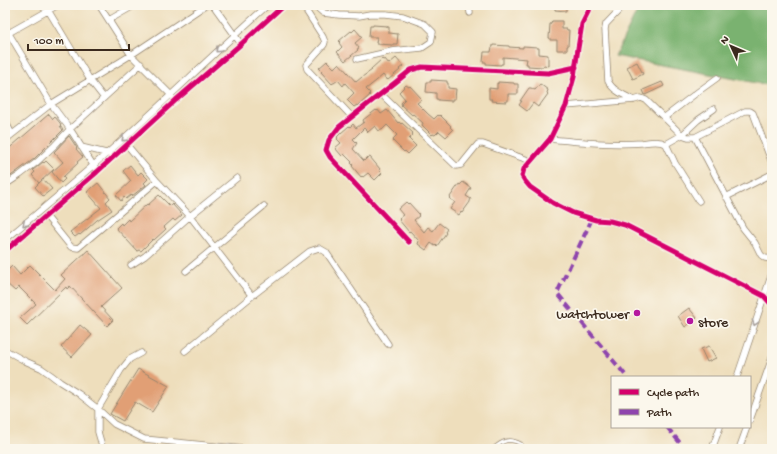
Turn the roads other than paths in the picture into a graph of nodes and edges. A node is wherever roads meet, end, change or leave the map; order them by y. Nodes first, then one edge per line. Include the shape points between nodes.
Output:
1 (45, 5) edge
2 (58, 5) edge
3 (99, 5) edge
4 (135, 5) edge
5 (206, 5) edge
6 (213, 5) edge
7 (268, 5) edge
8 (284, 5) edge
9 (304, 5) edge
10 (314, 5) edge
11 (469, 5) edge
12 (592, 5) edge
13 (624, 5) edge
14 (49, 10) junction
15 (470, 13) dead end
16 (109, 20) junction
17 (5, 27) edge
18 (7, 34) edge
19 (235, 35) junction
20 (241, 44) junction
21 (131, 55) junction
22 (357, 59) dead end
23 (141, 64) junction
24 (576, 67) junction
25 (717, 78) dead end
26 (90, 80) junction
27 (382, 94) junction
28 (171, 95) junction
29 (104, 98) junction
30 (176, 100) junction
31 (634, 100) junction
32 (51, 104) junction
33 (566, 106) junction
34 (714, 109) dead end
35 (352, 117) junction
36 (665, 117) junction
37 (5, 122) edge
38 (70, 129) junction
39 (12, 134) junction
40 (682, 135) junction
41 (694, 137) junction
42 (550, 139) junction
43 (5, 140) edge
44 (666, 144) junction
45 (127, 145) junction
46 (81, 147) junction
47 (108, 153) junction
48 (116, 156) junction
49 (531, 161) junction
50 (772, 163) edge
51 (94, 166) junction
52 (97, 172) junction
53 (772, 174) edge
54 (238, 178) dead end
55 (157, 181) junction
56 (5, 185) edge
57 (726, 197) junction
58 (699, 201) dead end
59 (264, 206) dead end
60 (46, 216) junction
61 (190, 216) junction
62 (5, 240) edge
63 (409, 242) dead end
64 (214, 248) junction
65 (5, 251) edge
66 (772, 259) edge
67 (131, 264) dead end
68 (186, 271) dead end
69 (772, 273) edge
70 (252, 296) junction
71 (764, 296) junction
72 (772, 305) edge
73 (388, 344) dead end
74 (5, 350) edge
75 (185, 351) dead end
76 (141, 353) dead end
77 (772, 358) edge
78 (737, 376) edge
79 (98, 409) junction
80 (751, 417) edge
81 (720, 428) edge
82 (747, 428) edge
83 (521, 444) dead end
84 (103, 449) edge
85 (245, 449) edge
86 (493, 449) edge
87 (712, 449) edge
88 (740, 449) edge

1 - 14 street
2 - 14 street
3 - 16 street
4 - 16 street
5 - 21 street
6 - 19 street
7 - 19 street
8 - 20 street
9 - 35 street via 325,42 306,65 307,69
10 - 22 street via 323,13 339,15 403,16 425,24 434,32 431,42 422,48 392,51
11 - 15 street
12 - 24 street via 582,24
13 - 31 street via 606,24 608,81 614,89
14 - 18 street
14 - 26 street
16 - 21 street
17 - 18 street
18 - 32 street
19 - 20 street
19 -> 28 street
20 - 30 street
21 - 23 street
21 - 26 street
23 - 28 street
23 - 29 street
24 - 27 street via 548,73 422,67 411,70
24 - 33 street
25 - 36 street
26 - 29 street
26 - 32 street
27 - 35 street
27 - 49 street via 456,166 461,165 478,144
28 - 30 street
28 -> 47 street
29 - 38 street
30 - 45 street
31 - 33 street
31 - 36 street via 646,100
32 - 38 street
32 - 39 street
33 - 42 street
34 - 40 street
35 - 63 street via 339,127 329,140 326,150
36 - 40 street
37 - 39 street
38 - 46 street
38 - 56 street via 37,162
39 - 43 street
40 - 41 street
40 - 44 street
41 - 50 street via 745,111 750,111
41 - 57 street
42 - 44 street via 596,143
42 - 49 street
44 - 58 street
45 - 48 street
45 - 55 street
46 - 47 street
46 - 51 street
47 - 48 street
47 - 51 street
48 - 52 street
49 - 71 street via 522,176 530,187 553,203 596,220 625,225
51 - 52 street
51 -> 62 street
52 - 60 street
53 - 57 street
54 - 61 street
55 - 60 street via 78,248 71,247
55 - 61 street
57 - 66 street via 761,254
59 - 64 street
60 - 65 street
61 - 64 street
61 - 67 street via 145,256
64 - 68 street
64 - 70 street
69 - 71 street
70 - 73 street via 310,251 319,248 326,252
70 - 75 street
71 - 72 street
71 -> 78 street
74 - 79 street via 41,368
76 - 79 street via 130,358
77 - 80 street
79 - 84 street via 98,432
79 - 85 street via 114,424 144,439
81 - 87 street
82 - 88 street
83 - 86 lane via 505,441

